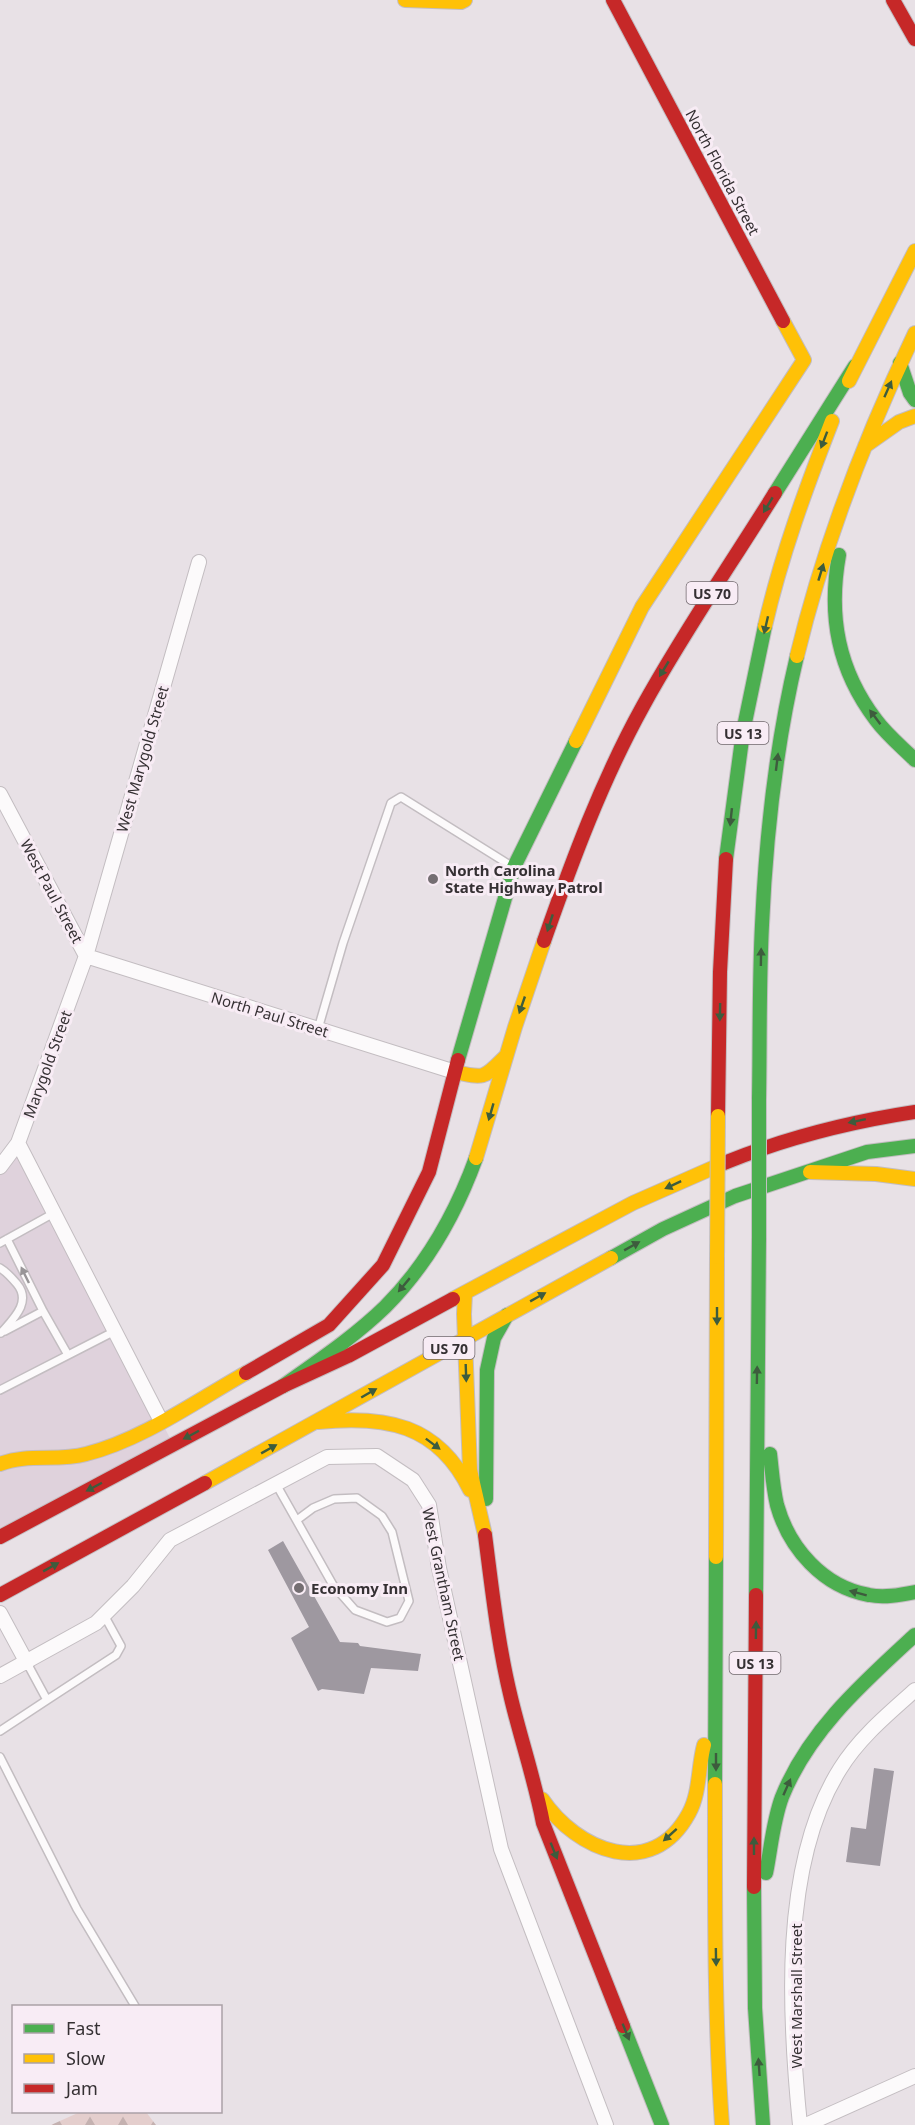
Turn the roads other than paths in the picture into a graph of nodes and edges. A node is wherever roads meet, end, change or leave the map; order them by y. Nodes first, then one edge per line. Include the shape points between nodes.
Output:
1 (405, 0) edge
2 (613, 0) edge
3 (893, 0) edge
4 (463, 1) edge
5 (915, 39) edge
6 (915, 251) edge
7 (915, 333) edge
8 (900, 363) junction
9 (855, 366) junction
10 (915, 400) edge
11 (915, 416) edge
12 (863, 447) junction
13 (842, 501) junction
14 (199, 562) dead end
15 (915, 760) edge
16 (0, 794) edge
17 (514, 867) junction
18 (86, 957) junction
19 (318, 1029) junction
20 (506, 1056) junction
21 (455, 1072) junction
22 (915, 1112) edge
23 (18, 1143) junction
24 (915, 1146) edge
25 (0, 1167) edge
26 (810, 1172) junction
27 (915, 1179) edge
28 (54, 1213) junction
29 (8, 1239) junction
30 (0, 1243) edge
31 (0, 1268) edge
32 (465, 1294) junction
33 (43, 1311) junction
34 (507, 1315) junction
35 (115, 1332) junction
36 (1, 1333) edge
37 (465, 1339) junction
38 (69, 1355) junction
39 (283, 1386) junction
40 (0, 1390) edge
41 (757, 1402) junction
42 (161, 1421) junction
43 (318, 1422) junction
44 (0, 1464) edge
45 (276, 1484) junction
46 (297, 1520) junction
47 (483, 1522) junction
48 (0, 1538) edge
49 (915, 1592) edge
50 (0, 1595) edge
51 (0, 1613) edge
52 (104, 1615) junction
53 (915, 1635) edge
54 (27, 1663) junction
55 (0, 1676) edge
56 (915, 1690) edge
57 (47, 1700) junction
58 (716, 1703) junction
59 (0, 1731) edge
60 (0, 1757) edge
61 (538, 1795) junction
62 (754, 1925) junction
63 (134, 2005) edge
64 (915, 2076) edge
65 (606, 2125) edge
66 (662, 2125) edge
67 (722, 2125) edge
68 (763, 2125) edge
69 (800, 2125) edge
70 (806, 2125) edge

1 - 4 main road
2 - 17 main road, North Florida Street via 804,360 642,607
3 - 5 main road
6 - 9 main road, US 13
7 - 8 main road, US 13
8 - 10 main road
12 -> 8 main road, US 13
9 -> 20 main road, US 70 via 655,684 618,755 585,829
9 -> 58 main road, US 13, bridge via 824,439 772,598 735,776 722,925 718,1116
11 - 12 main road via 892,426
12 - 13 main road, US 13
15 -> 13 main road via 878,722 855,688 839,650 833,590 842,543
41 -> 13 main road, US 13, bridge via 761,939 767,861 780,738 811,603
14 - 18 street, West Marygold Street
16 - 18 street, West Paul Street
17 - 19 lane via 401,797 391,803
17 - 21 main road
18 - 19 street, North Paul Street
18 - 23 street, Marygold Street
19 - 21 street, North Paul Street
20 - 21 main road via 486,1076
20 -> 39 main road via 474,1165 436,1242 387,1305 357,1333
21 - 42 main road via 429,1172 383,1265 329,1325
22 -> 32 main road via 823,1129 735,1158 633,1203
23 - 25 street, Marygold Street
23 - 28 street
24 - 26 main road via 867,1152
26 - 27 main road
34 -> 26 main road, US 70 via 701,1211
28 - 29 lane
28 - 35 street
29 - 30 lane
33 -> 29 lane
31 - 36 lane via 22,1290 24,1299
32 - 37 main road
32 - 39 main road
33 - 36 lane
33 - 38 lane
34 - 37 main road, US 70
34 - 47 main road via 494,1338 487,1370 488,1484
35 - 38 lane
35 - 42 street
43 -> 37 main road, US 70
37 -> 47 main road via 470,1470
38 - 40 lane
39 -> 48 main road
49 -> 41 main road via 877,1597 857,1594 840,1587 806,1560 795,1546 778,1507
62 -> 41 main road, US 13
42 - 44 main road via 134,1437 85,1455 13,1459
43 -> 47 main road via 381,1420 419,1434 455,1464 468,1484
50 -> 43 main road, US 70
45 - 46 lane
45 - 52 street, West Grantham Street via 170,1540
45 - 65 street, West Grantham Street via 327,1457 377,1456 413,1480 429,1505 439,1569 501,1849
46 - 46 lane via 333,1585 355,1610 387,1622 400,1618 409,1601 393,1532 382,1516 357,1498 334,1499
47 - 61 main road via 509,1687
51 - 54 street
52 - 54 street, West Grantham Street
52 - 57 lane via 121,1646 116,1655
62 -> 53 main road via 773,1826 803,1754 851,1694
54 - 55 street, West Grantham Street
54 - 57 lane
56 - 69 street, West Marshall Street via 862,1739 841,1767 826,1792 813,1829 801,1879 793,1949
57 - 59 lane
58 -> 61 main road via 692,1807 661,1844 639,1853 599,1848 563,1826
58 -> 67 main road, US 13 via 716,1958
60 - 63 lane via 77,1909
61 -> 66 main road via 543,1823
68 -> 62 main road, US 13
64 - 70 street

